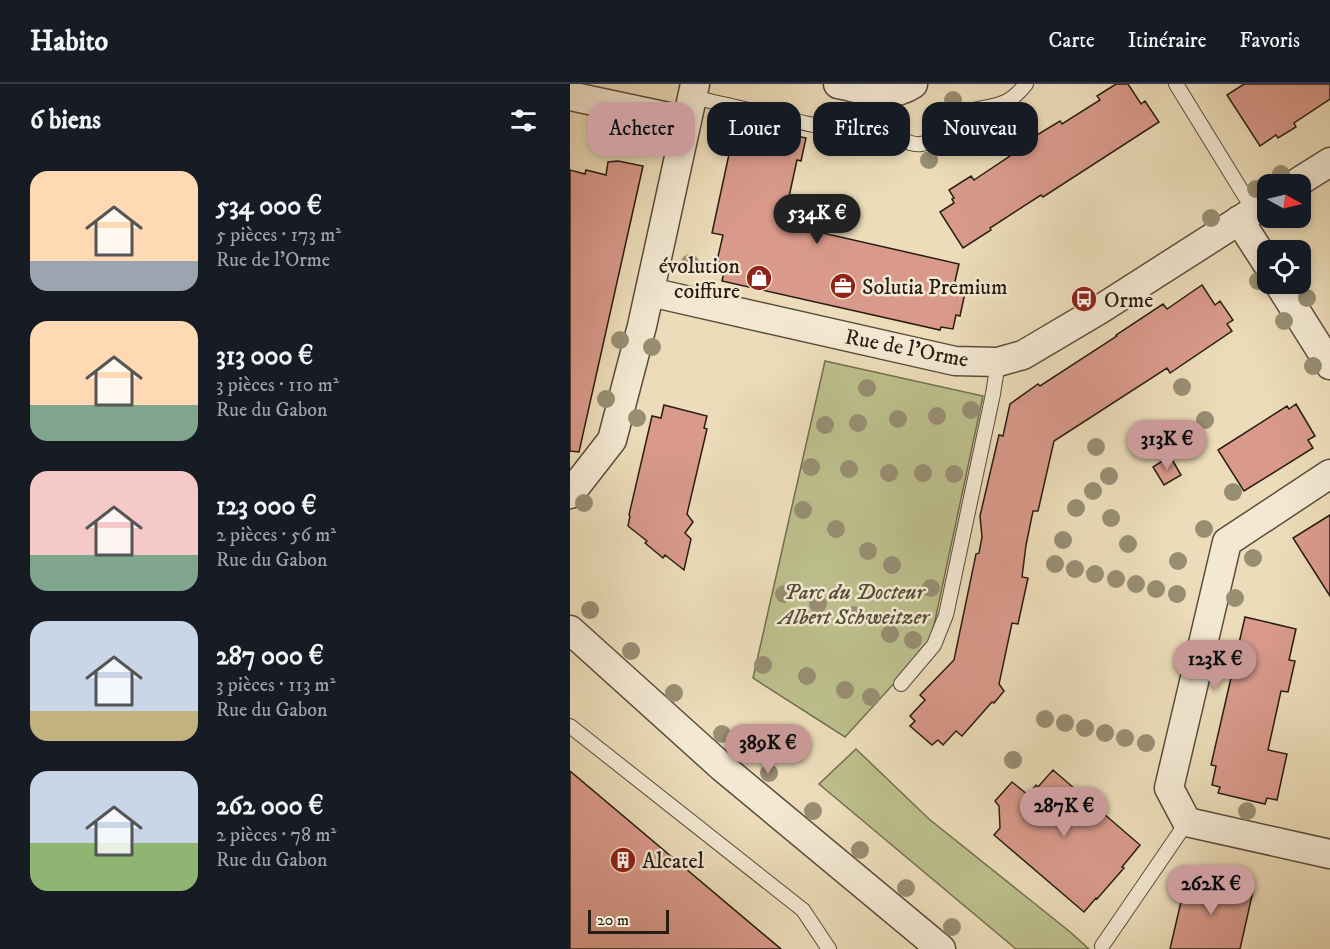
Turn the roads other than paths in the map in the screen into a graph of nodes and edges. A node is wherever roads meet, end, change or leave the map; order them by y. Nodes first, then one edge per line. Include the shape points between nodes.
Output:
1 (838, 84) edge
2 (913, 84) edge
3 (1026, 84) edge
4 (1176, 84) edge
5 (570, 96) edge
6 (692, 101) edge
7 (1330, 162) edge
8 (1311, 174) edge
9 (1254, 211) edge
10 (1262, 240) edge
11 (650, 292) junction
12 (1285, 294) edge
13 (998, 362) junction
14 (1330, 365) edge
15 (1330, 474) edge
16 (570, 494) edge
17 (570, 630) edge
18 (901, 684) dead end
19 (570, 726) edge
20 (1187, 822) junction
21 (1330, 854) edge
22 (1102, 946) dead end
23 (829, 949) edge
24 (941, 949) edge

1 - 2 street via 884,94
3 - 6 lane via 1008,102 968,111 934,139 920,145 887,133 820,126
4 - 9 lane
5 - 6 street
6 - 11 street
7 - 8 street
9 - 10 street
9 - 13 street, Rue de l'Orme via 1023,355
11 - 13 street, Rue de l'Orme via 955,360
11 - 16 street via 612,440
12 - 14 street
13 - 18 lane via 946,615 934,645
15 - 20 street via 1227,542 1169,788
17 - 24 street via 722,767
19 - 23 lane via 803,910
20 - 21 street
20 - 22 lane

